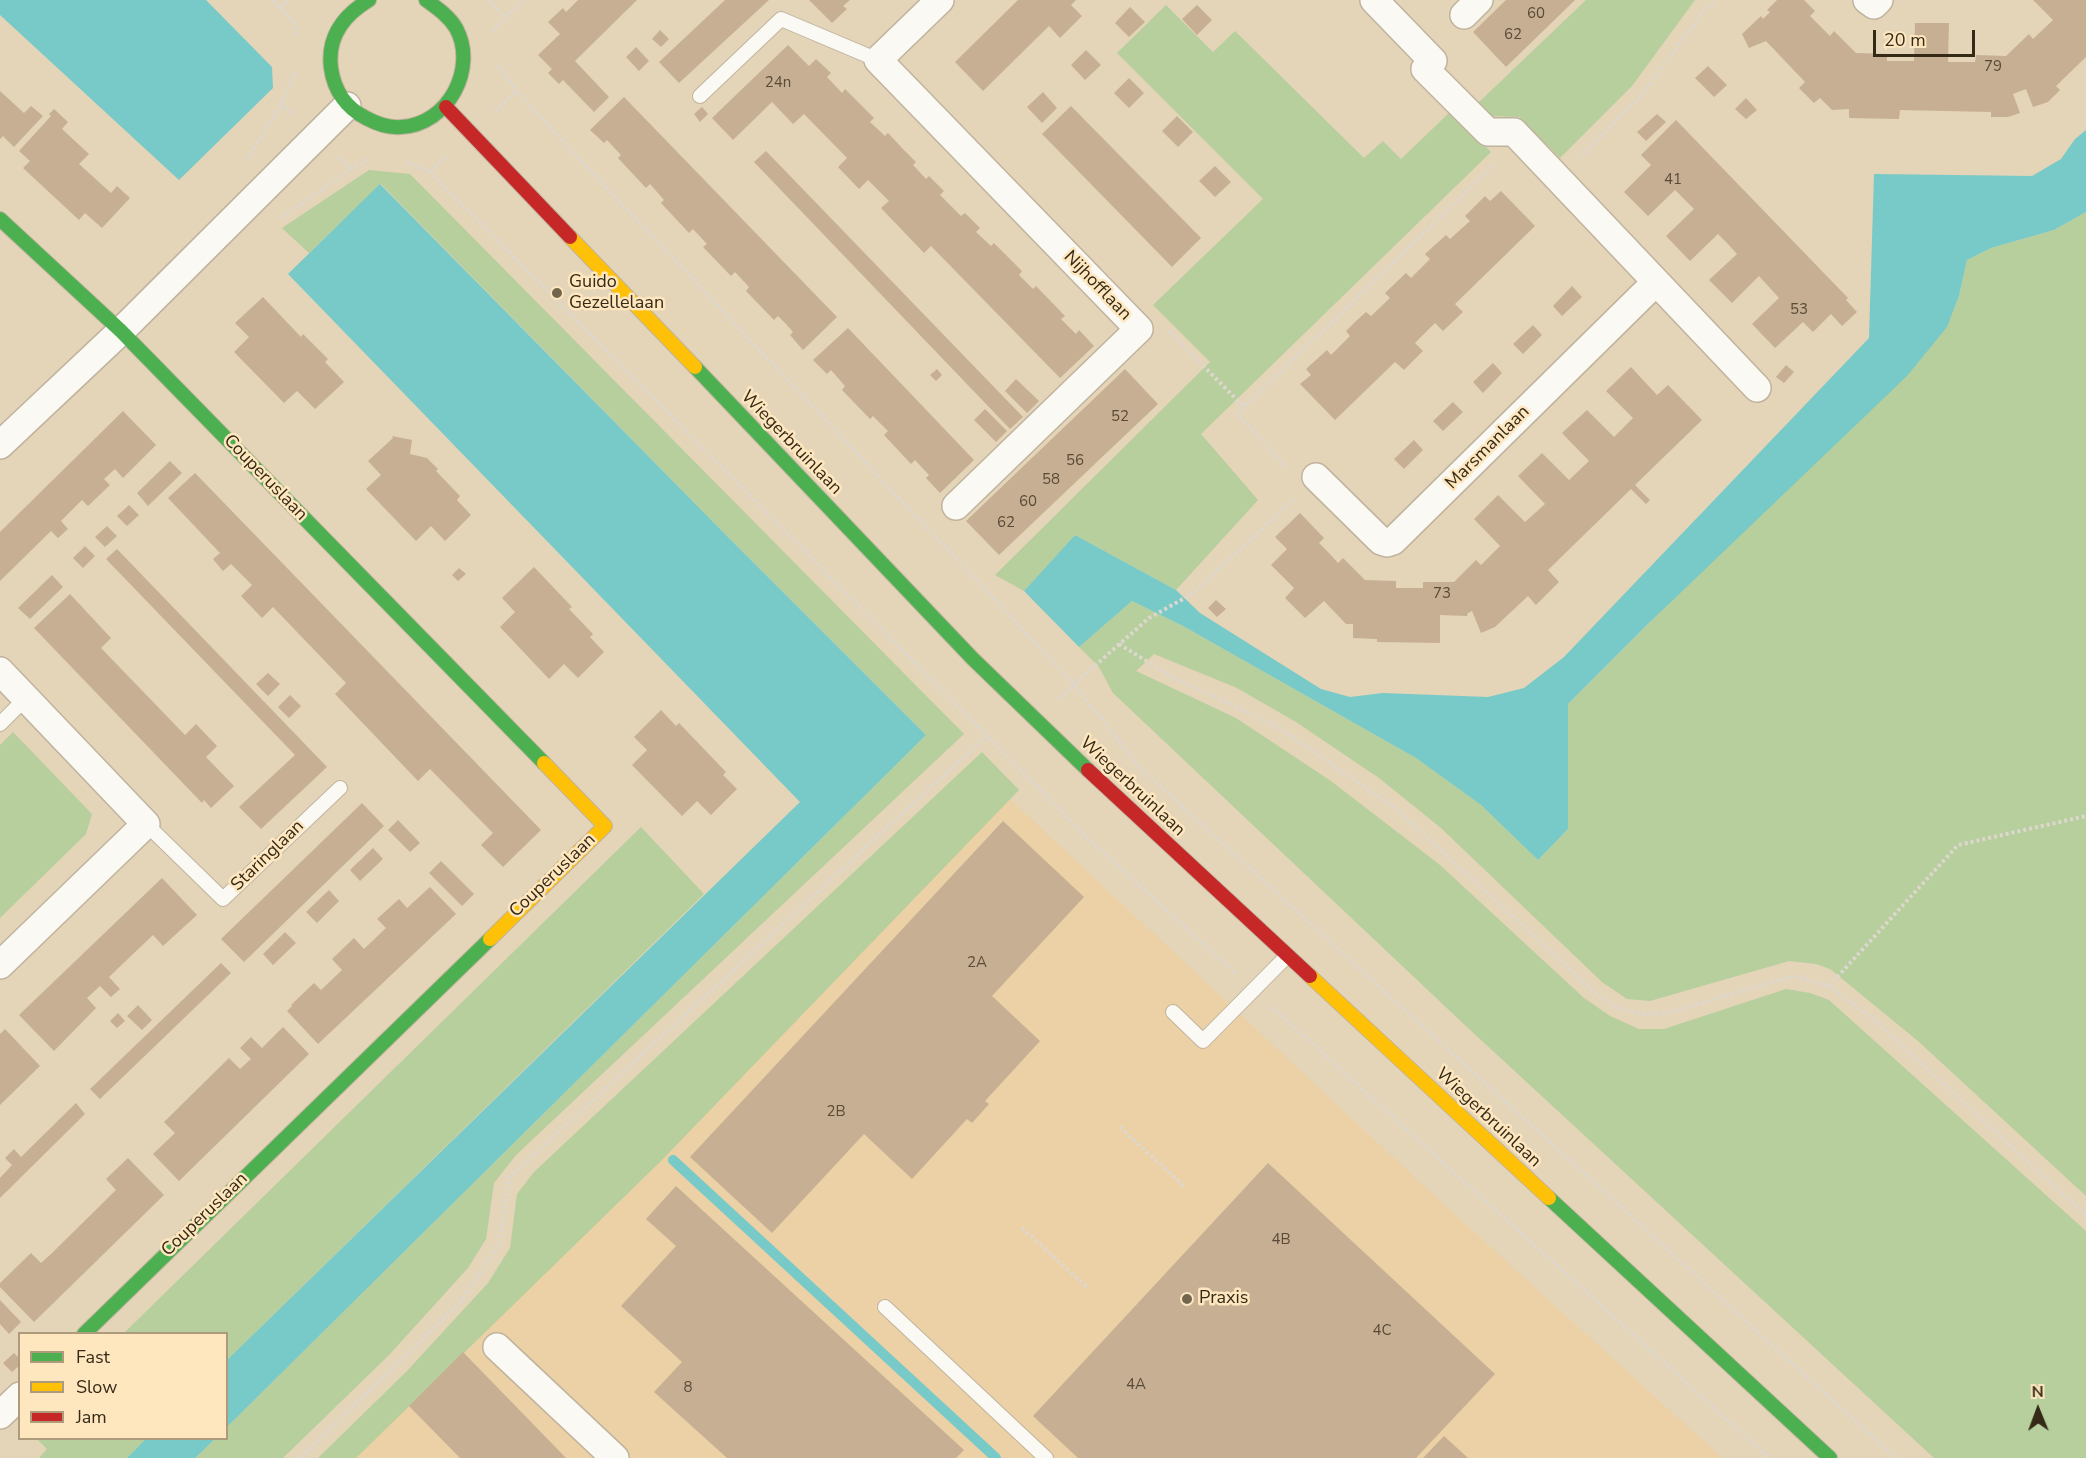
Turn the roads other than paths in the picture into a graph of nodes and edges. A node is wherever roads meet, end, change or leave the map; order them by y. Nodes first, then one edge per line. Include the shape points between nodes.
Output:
1 (369, 0) edge
2 (426, 0) edge
3 (940, 0) edge
4 (1374, 0) edge
5 (1867, 0) edge
6 (1879, 0) edge
7 (348, 5) edge
8 (878, 60) junction
9 (700, 96) dead end
10 (347, 106) junction
11 (446, 107) junction
12 (0, 219) edge
13 (1656, 282) junction
14 (121, 331) junction
15 (1757, 388) dead end
16 (0, 445) edge
17 (1316, 477) dead end
18 (956, 506) dead end
19 (0, 671) edge
20 (26, 698) junction
21 (0, 724) edge
22 (340, 788) dead end
23 (146, 824) junction
24 (1287, 956) junction
25 (0, 964) edge
26 (1173, 1012) dead end
27 (885, 1307) dead end
28 (86, 1332) edge
29 (497, 1347) dead end
30 (18, 1398) edge
31 (0, 1415) edge
32 (615, 1458) edge
33 (1047, 1458) edge
34 (1830, 1458) edge

1 - 7 street
2 - 11 street via 450,11 464,50 461,81
3 - 8 street
4 - 13 street via 1433,61 1425,69 1488,132 1514,132
5 - 6 street via 1874,5
7 - 10 street via 329,56 333,83
8 - 9 lane, Nijhofflaan via 781,19
8 - 18 street, Nijhofflaan via 1139,329
10 - 11 street via 369,122 396,128 423,123
10 - 14 street
11 - 24 street, Wiegerbruinlaan via 973,659
12 - 14 street
13 - 15 street
13 - 17 street, Marsmanlaan via 1393,541 1381,541
14 - 16 street
14 - 28 street, Couperuslaan via 605,826
19 - 20 street, Staringlaan
20 - 21 lane
20 - 23 street, Staringlaan
22 - 23 lane, Staringlaan via 223,899
23 - 25 street
24 - 26 lane via 1203,1041
24 - 34 street, Wiegerbruinlaan
27 - 33 lane
29 - 32 street
30 - 31 street

